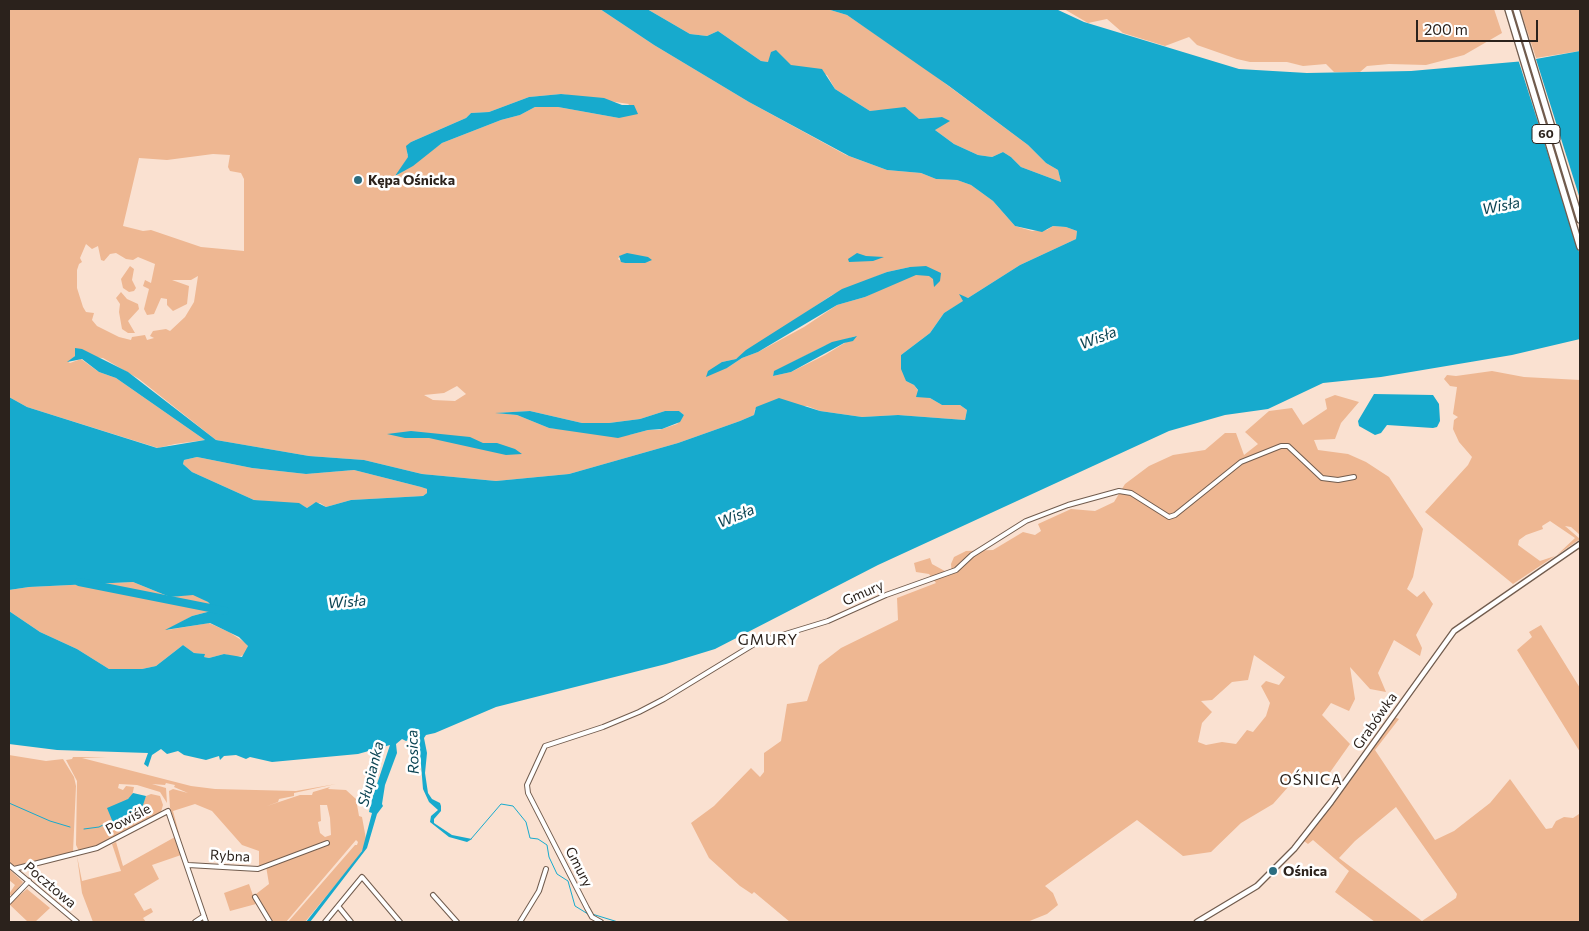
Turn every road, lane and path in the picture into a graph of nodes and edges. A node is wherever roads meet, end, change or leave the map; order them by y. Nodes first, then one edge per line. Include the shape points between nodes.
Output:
1 (1508, 9) edge
2 (1516, 9) edge
3 (1580, 220) edge
4 (1580, 247) edge
5 (1354, 476) dead end
6 (1580, 544) edge
7 (327, 843) dead end
8 (9, 865) edge
9 (188, 865) junction
10 (14, 869) junction
11 (546, 869) dead end
12 (28, 882) junction
13 (433, 895) dead end
14 (255, 897) dead end
15 (9, 902) edge
16 (338, 906) junction
17 (204, 916) junction
18 (78, 922) edge
19 (195, 922) edge
20 (206, 922) edge
21 (270, 922) edge
22 (325, 922) edge
23 (351, 922) edge
24 (400, 922) edge
25 (457, 922) edge
26 (520, 922) edge
27 (601, 922) edge
28 (1197, 922) edge

1 - 4 main road, 60
2 - 3 main road, 60
5 - 27 street, Gmury via 1338,480 1322,478 1288,446 1281,446 1241,462 1170,517 1131,493 1119,491 1068,505 1026,521 972,555 956,570 886,595 828,621 756,643 664,700 603,727 545,746 527,788 588,911
6 - 28 street, Grabówka via 1454,631 1294,849 1257,886
7 - 9 street, Rybna via 258,869
8 - 10 street, Pocztowa
9 - 10 street, Powiśle via 168,811 97,848
9 - 17 street, Powiśle
10 - 12 street, Pocztowa
11 - 26 street via 539,891
12 - 15 street
12 - 18 street, Pocztowa
13 - 25 street
14 - 21 street
16 - 22 street
16 - 23 street
16 - 24 street via 362,877
17 - 19 street
17 - 20 street, Powiśle

